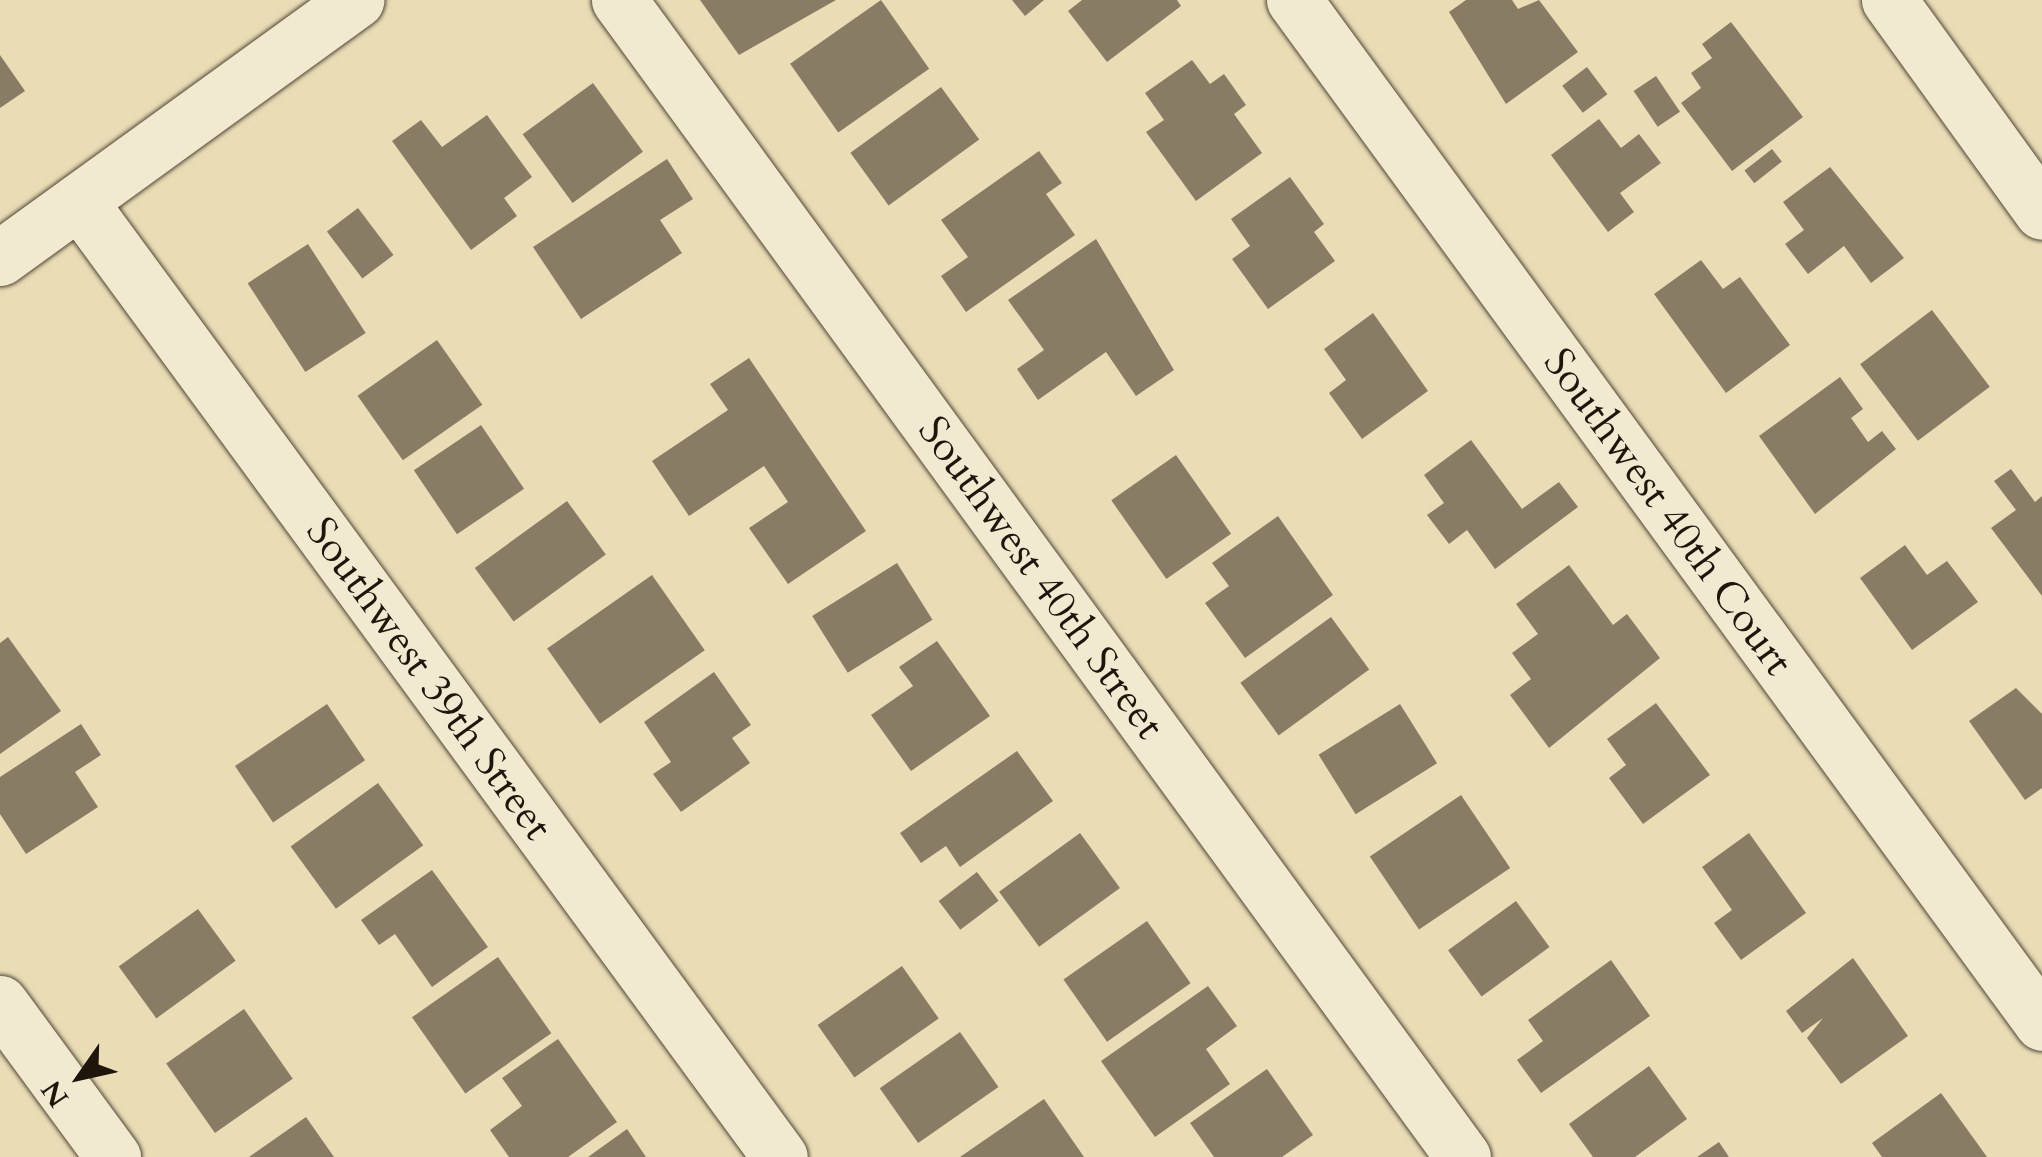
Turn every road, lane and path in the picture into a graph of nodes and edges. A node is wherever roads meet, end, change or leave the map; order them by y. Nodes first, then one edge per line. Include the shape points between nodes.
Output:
1 (356, 0) edge
2 (619, 0) edge
3 (1294, 0) edge
4 (1889, 0) edge
5 (78, 201) junction
6 (2042, 212) edge
7 (0, 258) edge
8 (0, 1002) edge
9 (2042, 1024) edge
10 (113, 1157) edge
11 (780, 1157) edge
12 (1463, 1157) edge

1 - 5 street
2 - 12 street, Southwest 40th Street
3 - 9 street, Southwest 40th Court
4 - 6 street
5 - 7 street
5 - 11 street, Southwest 39th Street
8 - 10 street

